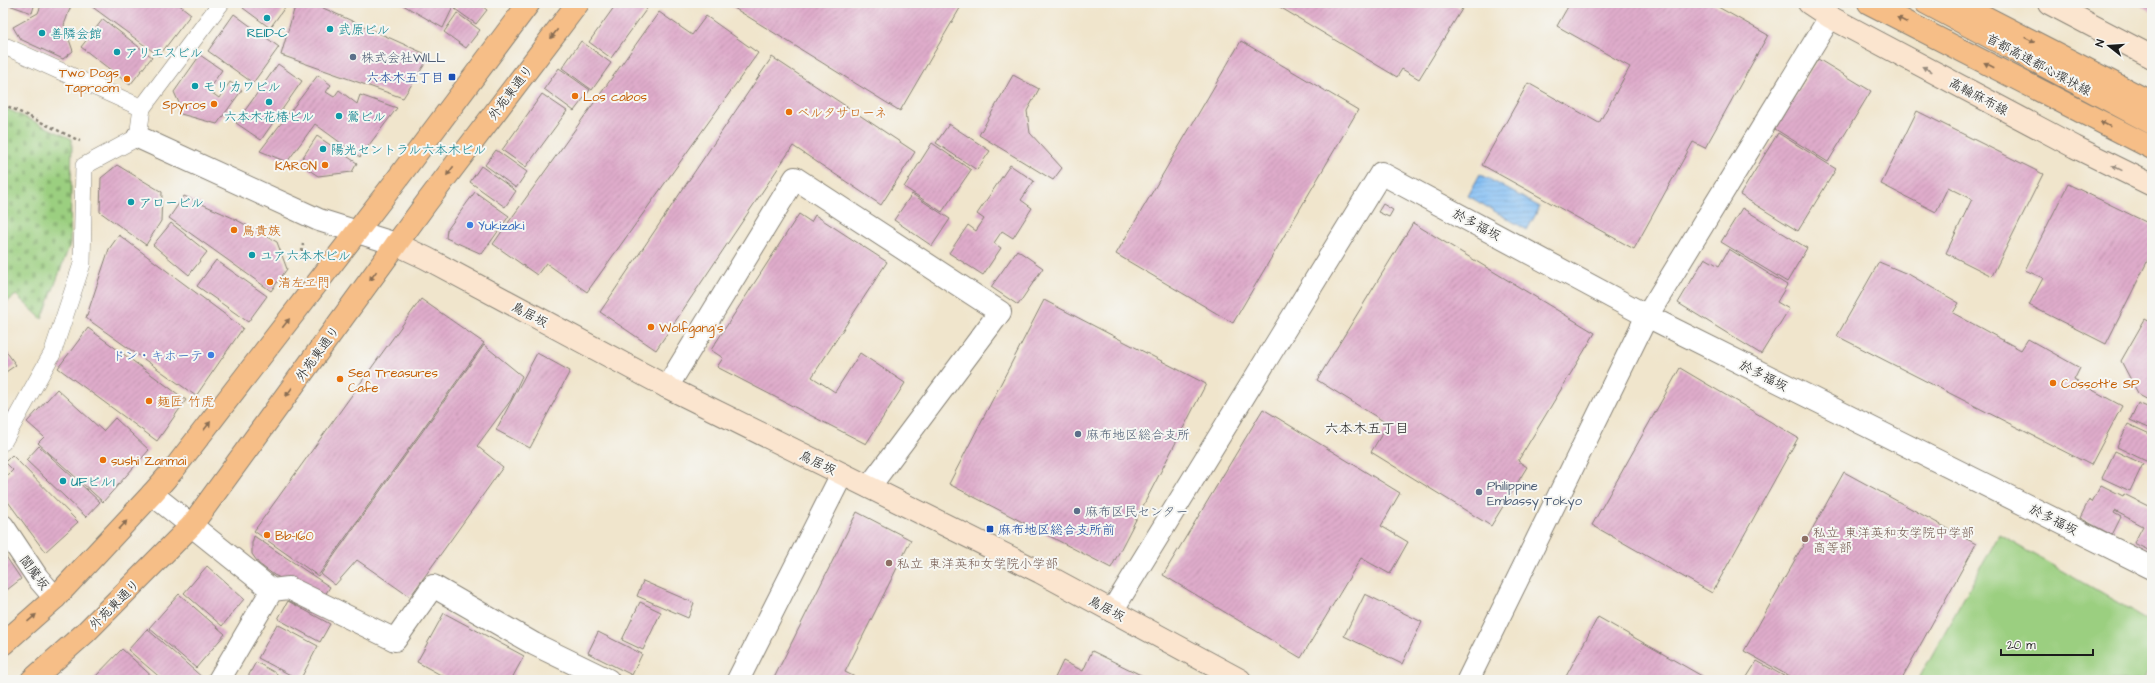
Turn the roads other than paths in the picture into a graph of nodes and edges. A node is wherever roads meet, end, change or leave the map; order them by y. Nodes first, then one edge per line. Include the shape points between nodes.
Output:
1 (220, 3) edge
2 (529, 3) edge
3 (578, 3) edge
4 (1809, 3) edge
5 (1869, 3) edge
6 (1926, 3) edge
7 (2049, 3) edge
8 (1952, 9) edge
9 (1830, 17) junction
10 (7, 47) dead end
11 (2152, 58) edge
12 (2152, 103) edge
13 (142, 108) junction
14 (2152, 123) edge
15 (138, 137) junction
16 (2152, 148) edge
17 (2152, 185) edge
18 (356, 232) junction
19 (396, 244) junction
20 (1647, 316) junction
21 (667, 387) junction
22 (3, 442) edge
23 (842, 474) junction
24 (869, 487) junction
25 (152, 494) junction
26 (3, 526) edge
27 (191, 526) junction
28 (2152, 568) edge
29 (272, 590) junction
30 (55, 598) junction
31 (1112, 611) junction
32 (3, 644) edge
33 (32, 680) edge
34 (219, 680) edge
35 (608, 680) edge
36 (738, 680) edge
37 (1240, 680) edge
38 (1468, 680) edge

1 - 13 lane
2 - 18 main road
3 -> 19 main road, 外苑東通り
4 - 9 street, 高輪麻布線
16 -> 5 main road
6 - 8 main road, 首都高速都心環状線
7 - 11 street
8 -> 12 main road, 首都高速都心環状線
8 - 14 main road, 首都高速都心環状線
17 -> 9 street, 高輪麻布線
9 - 20 street
10 - 13 lane
13 - 15 lane
15 - 18 street via 319,220
15 - 22 lane via 84,166 82,264 52,354
18 - 19 street
25 -> 18 main road
19 - 21 street, 鳥居坂
19 -> 27 main road, 外苑東通り
20 - 28 street, 於多福坂
20 - 31 street, 於多福坂 via 1381,173
20 - 38 street
21 - 23 street, 鳥居坂
21 - 24 street via 795,178 1000,312
23 - 24 street, 鳥居坂
23 - 36 street
24 - 31 street, 鳥居坂 via 1040,572
25 - 27 street
30 -> 25 main road
26 - 30 street, 閻魔坂 via 37,577
27 - 29 street
27 - 33 main road, 外苑東通り via 85,633
29 - 34 street
29 - 35 street via 289,588 395,640 433,586 534,644
32 -> 30 main road
31 - 37 street, 鳥居坂

